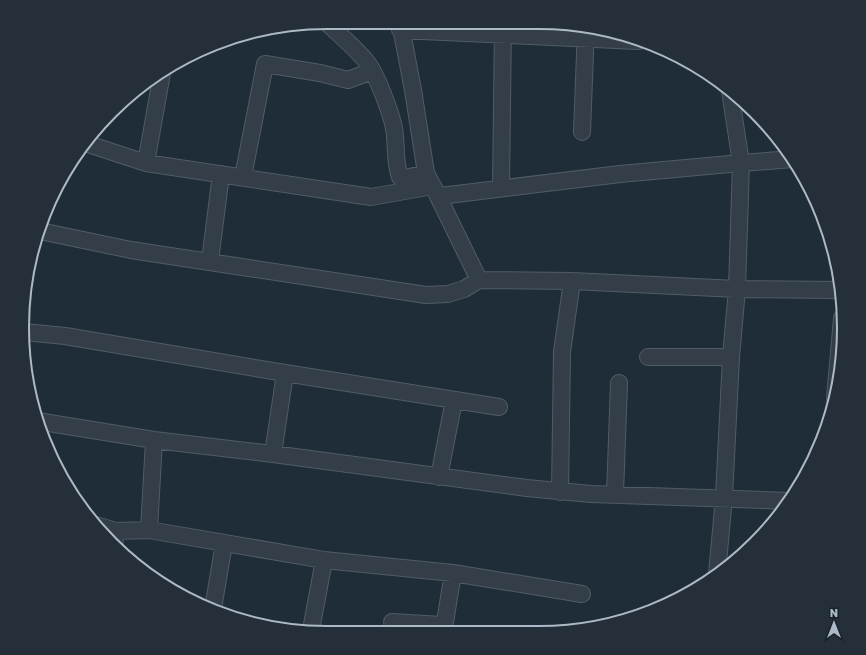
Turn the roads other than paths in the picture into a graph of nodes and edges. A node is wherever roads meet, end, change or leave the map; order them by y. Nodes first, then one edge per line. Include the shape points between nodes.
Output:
1 (333, 29) edge
2 (401, 29) edge
3 (503, 29) edge
4 (519, 29) edge
5 (583, 33) edge
6 (585, 33) edge
7 (372, 71) junction
8 (161, 80) edge
9 (731, 100) edge
10 (582, 132) dead end
11 (92, 145) edge
12 (785, 160) edge
13 (146, 163) junction
14 (741, 163) junction
15 (221, 174) junction
16 (242, 178) junction
17 (433, 185) junction
18 (501, 188) junction
19 (45, 232) edge
20 (210, 261) junction
21 (478, 280) junction
22 (572, 281) junction
23 (737, 289) junction
24 (834, 290) edge
25 (29, 333) edge
26 (648, 357) dead end
27 (731, 357) junction
28 (284, 373) junction
29 (619, 383) dead end
30 (454, 400) junction
31 (499, 407) dead end
32 (45, 422) edge
33 (154, 440) junction
34 (273, 454) junction
35 (439, 477) junction
36 (560, 492) junction
37 (615, 494) junction
38 (724, 497) junction
39 (781, 500) edge
40 (150, 530) junction
41 (115, 538) edge
42 (224, 543) junction
43 (324, 560) junction
44 (718, 566) edge
45 (453, 573) junction
46 (582, 594) dead end
47 (214, 603) edge
48 (392, 622) dead end
49 (312, 625) edge

1 - 7 street via 367,62
2 - 17 street
3 - 18 street
4 - 5 street
6 - 10 street
7 - 16 street via 348,80 265,64
7 - 17 street via 394,129 396,168 400,177
8 - 13 street
9 - 14 street
11 - 13 street
12 - 14 street
13 - 15 street
14 - 18 street
14 - 23 street
15 - 16 street
15 - 20 street
16 - 17 street via 371,197
17 - 18 street
17 - 21 street
19 - 20 street via 130,250
20 - 21 street via 426,295 448,294 464,289
21 - 22 street
22 - 23 street
22 - 36 street via 562,352
23 - 24 street
23 - 27 street
25 - 28 street via 65,336
26 - 27 street
27 - 38 street
28 - 30 street
28 - 34 street
29 - 37 street
30 - 31 street
30 - 35 street
32 - 33 street
33 - 34 street
33 - 40 street
34 - 35 street
35 - 36 street
36 - 37 street
37 - 38 street
38 - 39 street
38 - 44 street
40 - 41 street
40 - 42 street
42 - 43 street
42 - 47 street
43 - 45 street
43 - 49 street
45 - 46 street
45 - 48 street via 445,622 442,625

